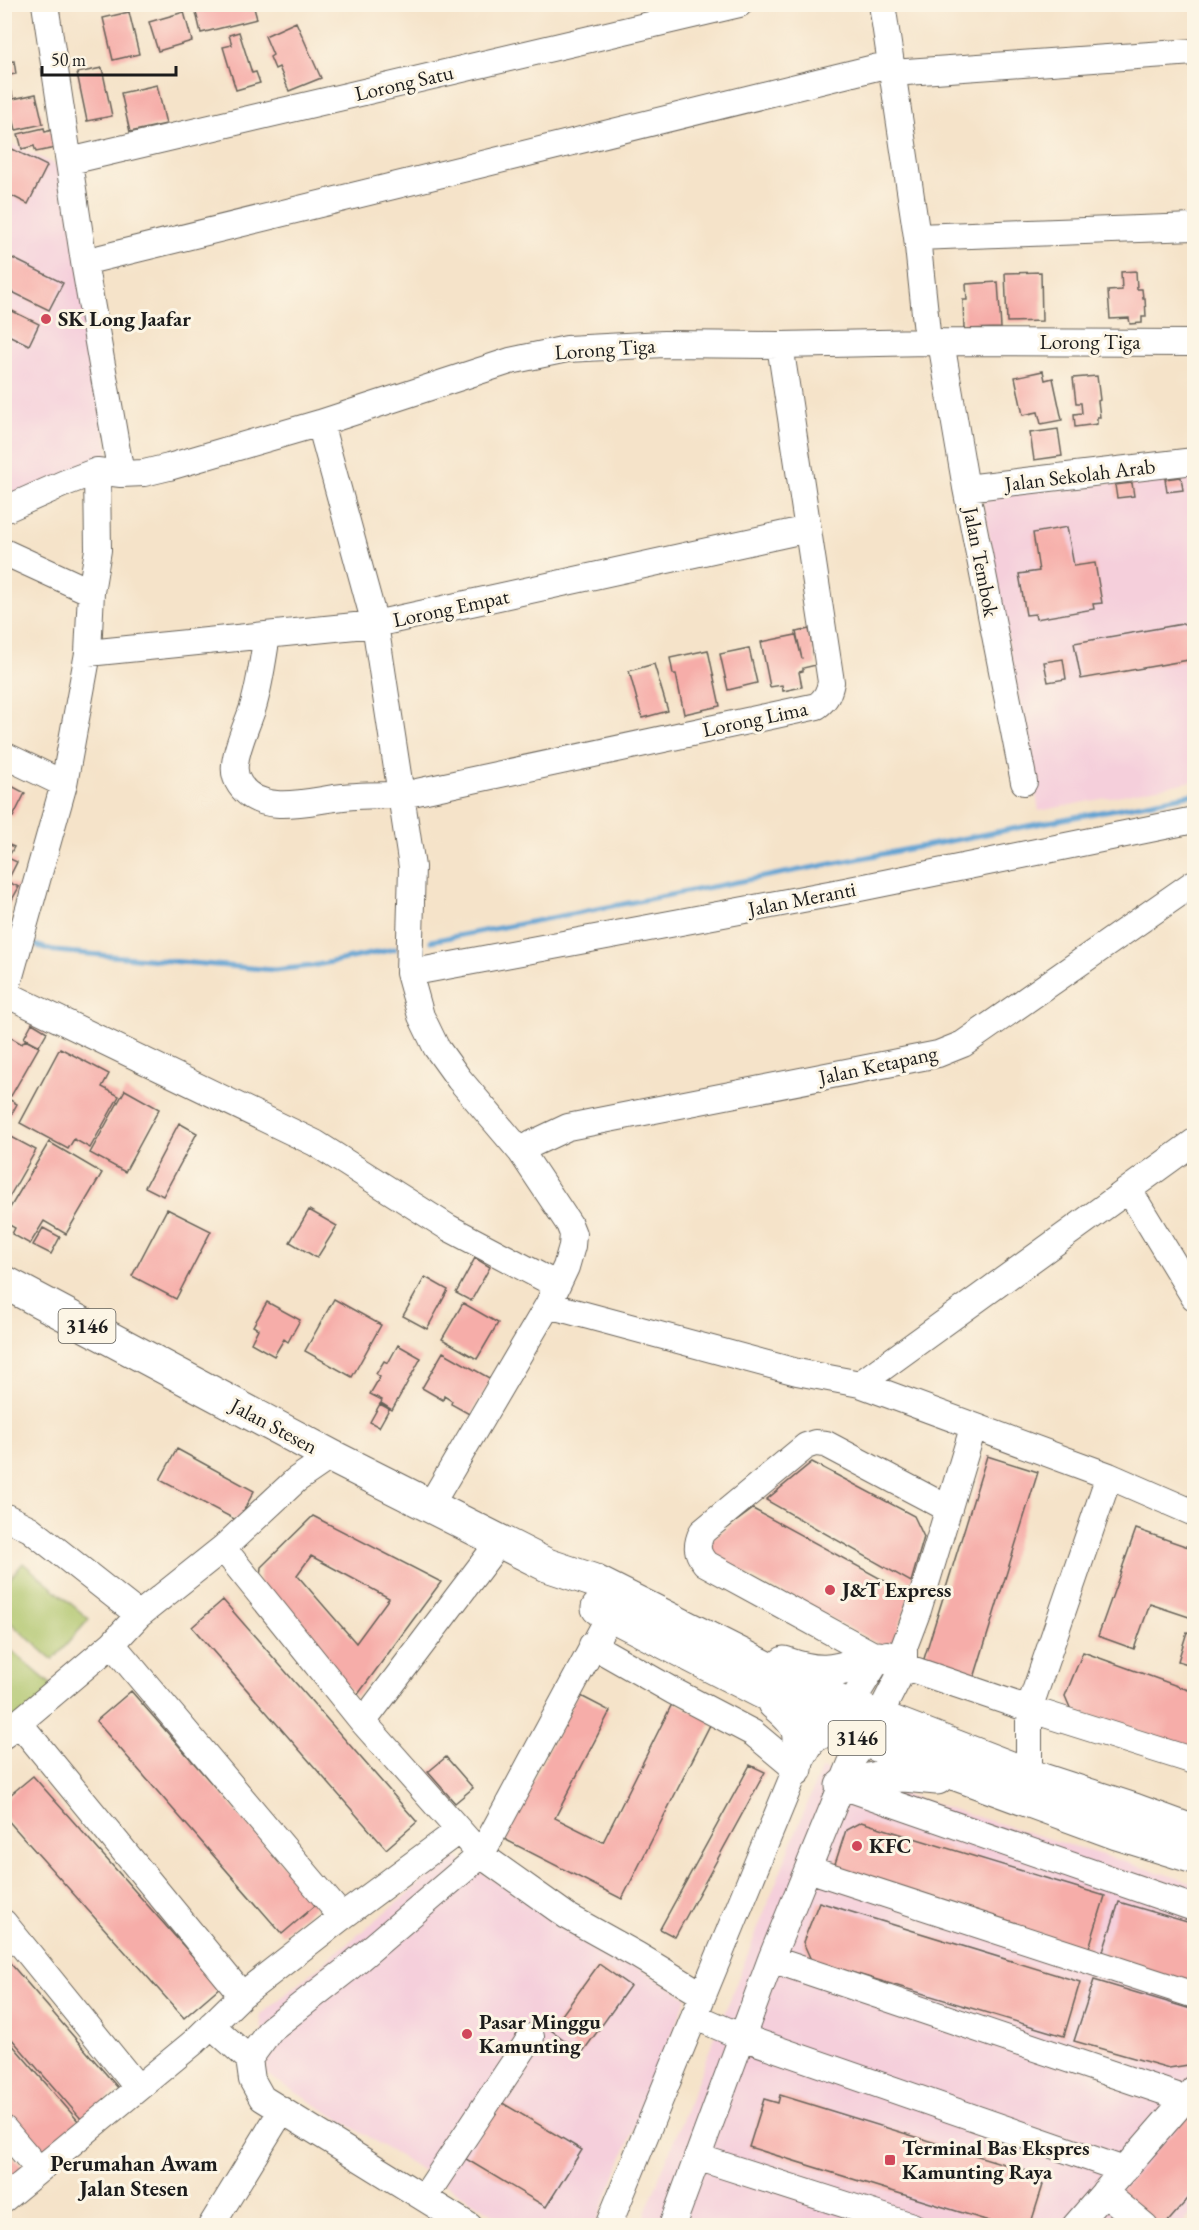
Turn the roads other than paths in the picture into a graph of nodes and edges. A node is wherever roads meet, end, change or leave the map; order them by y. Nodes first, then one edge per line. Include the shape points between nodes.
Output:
1 (45, 4) edge
2 (739, 4) edge
3 (882, 4) edge
4 (1194, 52) edge
5 (891, 69) junction
6 (70, 161) junction
7 (1194, 227) edge
8 (916, 237) junction
9 (84, 262) junction
10 (935, 342) junction
11 (1194, 343) edge
12 (780, 345) junction
13 (320, 423) junction
14 (1194, 461) edge
15 (109, 472) junction
16 (966, 488) junction
17 (4, 510) edge
18 (808, 529) junction
19 (4, 552) edge
20 (91, 592) junction
21 (375, 624) junction
22 (267, 635) junction
23 (87, 653) junction
24 (4, 755) edge
25 (1024, 782) dead end
26 (64, 784) junction
27 (403, 795) junction
28 (1194, 820) edge
29 (1194, 883) edge
30 (409, 973) junction
31 (5, 994) edge
32 (1194, 1142) edge
33 (521, 1152) junction
34 (1129, 1190) junction
35 (4, 1282) edge
36 (553, 1295) junction
37 (1194, 1297) edge
38 (860, 1384) junction
39 (973, 1428) junction
40 (331, 1456) junction
41 (1109, 1476) junction
42 (430, 1506) junction
43 (949, 1509) junction
44 (1194, 1513) edge
45 (4, 1516) edge
46 (500, 1541) junction
47 (224, 1548) junction
48 (547, 1565) junction
49 (139, 1615) junction
50 (610, 1615) junction
51 (682, 1624) junction
52 (112, 1644) junction
53 (592, 1646) junction
54 (896, 1657) junction
55 (760, 1691) junction
56 (1029, 1709) junction
57 (842, 1717) junction
58 (363, 1722) junction
59 (12, 1729) edge
60 (872, 1729) junction
61 (1194, 1761) edge
62 (796, 1769) junction
63 (1029, 1775) junction
64 (842, 1786) junction
65 (1057, 1811) junction
66 (458, 1831) junction
67 (1194, 1832) edge
68 (481, 1855) junction
69 (1194, 1857) edge
70 (808, 1869) junction
71 (1194, 1908) edge
72 (342, 1917) junction
73 (4, 1923) edge
74 (771, 1959) junction
75 (242, 1995) junction
76 (1194, 1995) edge
77 (698, 2006) junction
78 (211, 2025) junction
79 (531, 2037) dead end
80 (742, 2037) junction
81 (249, 2059) junction
82 (138, 2088) junction
83 (1190, 2094) edge
84 (282, 2110) junction
85 (4, 2129) edge
86 (697, 2157) junction
87 (39, 2170) junction
88 (1124, 2170) junction
89 (1104, 2192) junction
90 (424, 2198) junction
91 (4, 2199) edge
92 (211, 2226) edge
93 (469, 2226) edge
94 (608, 2226) edge
95 (672, 2226) edge
96 (912, 2226) edge
97 (1075, 2226) edge
98 (1145, 2226) edge

1 - 6 street
2 - 6 street, Lorong Satu
3 - 5 street, Jalan Tembok
4 - 5 street
5 - 8 street, Jalan Tembok
5 - 9 street
6 - 9 street
7 - 8 street
8 - 10 street, Jalan Tembok
9 - 15 street
10 - 11 street, Lorong Tiga
10 - 12 street, Lorong Tiga
10 - 16 street, Jalan Tembok
12 - 13 street, Lorong Tiga via 567,348 510,361
12 - 18 street, Lorong Lima
13 - 15 street, Lorong Tiga via 144,473
13 - 21 street
14 - 16 street, Jalan Sekolah Arab
15 - 17 street, Lorong Tiga via 65,483
15 - 20 street
16 - 25 street, Jalan Tembok
18 - 21 street, Lorong Empat
18 - 27 street, Lorong Lima via 831,682 825,700 817,706
19 - 20 street
20 - 23 street
21 - 22 street, Lorong Empat
21 - 27 street
22 - 23 street, Lorong Empat
22 - 27 street, Lorong Lima via 261,676 234,766 237,781 246,793 261,802 278,804 360,795
23 - 26 street
24 - 26 street
26 - 31 street
27 - 30 street via 412,867
28 - 30 street, Jalan Meranti
29 - 33 street, Jalan Ketapang via 963,1044 938,1054 568,1127
30 - 33 street via 421,1016 436,1047
31 - 36 street via 315,1143
32 - 34 street
33 - 36 street via 573,1234 566,1267
34 - 37 street
34 - 38 street
35 - 40 main road, Jalan Stesen / 3146
36 - 38 street via 797,1372
36 - 42 street
38 - 39 street
39 - 41 street
39 - 43 street
40 - 42 main road, Jalan Stesen / 3146
40 - 47 street via 296,1480
41 - 44 street
41 - 56 street
42 - 46 main road, Jalan Stesen / 3146
43 - 54 street via 918,1610
43 - 54 street via 826,1444 815,1443 806,1446 702,1532 697,1542 697,1553 705,1563
45 - 49 street via 30,1529
46 - 48 main road, Jalan Stesen / 3146
46 - 58 street
47 - 49 street
47 - 58 street
48 - 50 main road, 3146 via 577,1598
48 - 51 main road, 3146 via 592,1580
49 - 52 street
50 - 53 street
50 - 55 main road, 3146
51 - 54 main road via 819,1673
51 - 57 main road, 3146 via 817,1693
52 - 59 street
52 - 72 street
53 - 62 street via 753,1733
53 - 68 street
54 - 56 street
54 - 57 street
54 - 60 street
55 - 57 main road, 3146
55 - 62 main road via 797,1726 800,1737
56 - 61 street
56 - 63 street
57 - 60 main road, 3146
57 - 62 street via 813,1740
58 - 66 street
59 - 75 street
60 - 63 main road, 3146
60 - 64 street via 853,1758
60 - 65 main road, 3146
62 - 77 street
63 - 67 main road, 3146
64 - 65 main road via 886,1776 938,1778
64 - 70 street
64 - 71 street
65 - 69 main road, 3146
66 - 68 street
66 - 72 street
68 - 77 street via 567,1916 637,1954
68 - 81 street via 272,2029
70 - 74 street
70 - 76 street
72 - 75 street
73 - 82 street
74 - 80 street
74 - 83 street
75 - 78 street
77 - 80 street
77 - 94 street
78 - 81 street
78 - 82 street
79 - 90 street
80 - 86 street
80 - 88 street
81 - 84 street via 252,2080 262,2098
82 - 87 street
83 - 88 street
84 - 90 street
84 - 92 street
85 - 87 street
86 - 95 street
86 - 96 street
87 - 91 street
88 - 89 street
89 - 97 street
89 - 98 street
90 - 93 street

